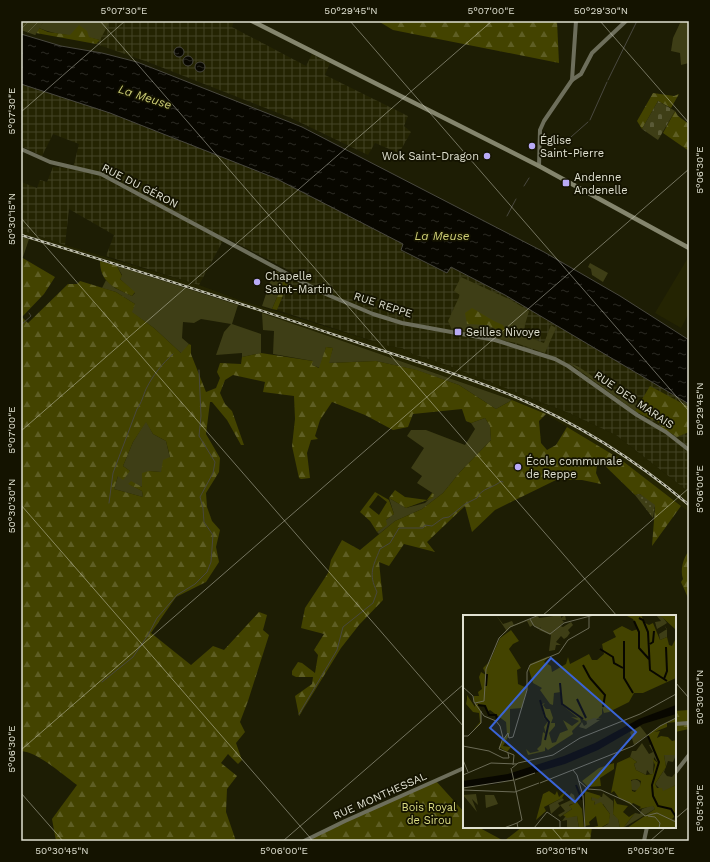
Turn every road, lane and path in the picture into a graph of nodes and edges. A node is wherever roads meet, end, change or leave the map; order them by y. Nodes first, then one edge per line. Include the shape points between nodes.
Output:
1 (252, 21) edge
2 (576, 21) edge
3 (626, 21) edge
4 (572, 80) junction
5 (21, 149) edge
6 (539, 166) junction
7 (225, 240) joint
8 (689, 248) edge
9 (568, 366) joint
10 (689, 450) edge
11 (689, 723) edge
12 (676, 724) edge
13 (689, 755) edge
14 (463, 768) edge
15 (676, 772) edge
16 (647, 828) edge
17 (304, 841) edge
18 (644, 841) edge

1 - 6 main road
2 - 4 main road
3 - 4 main road via 592,53 581,74
4 - 6 main road via 540,130
5 - 7 main road, RUE DU GÉRON via 50,162 101,174
6 - 8 main road
7 - 9 main road, RUE REPPE via 321,292 373,314 402,323 495,340 555,359
9 - 10 main road, RUE DES MARAIS
11 - 12 main road
13 - 15 main road
14 - 17 main road, RUE MONTHESSAL
16 - 18 main road

